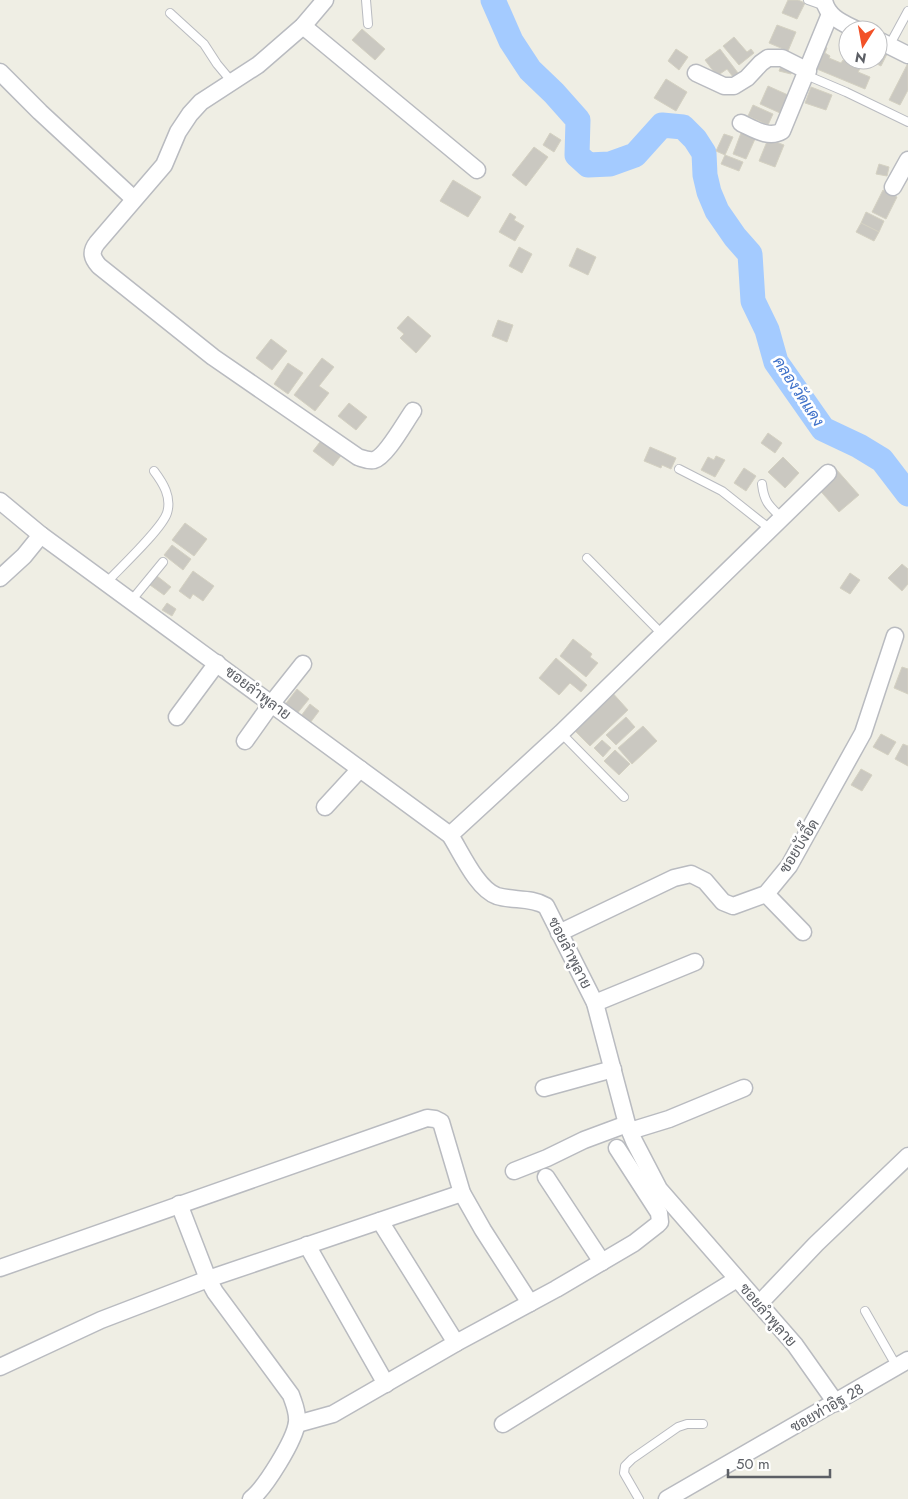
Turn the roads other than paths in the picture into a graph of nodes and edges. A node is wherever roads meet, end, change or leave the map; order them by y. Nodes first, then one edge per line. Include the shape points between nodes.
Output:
1 (325, 0) edge
2 (366, 0) edge
3 (808, 0) edge
4 (827, 7) edge
5 (908, 11) edge
6 (170, 13) dead end
7 (838, 20) edge
8 (368, 24) dead end
9 (303, 26) junction
10 (888, 37) edge
11 (888, 45) edge
12 (908, 55) edge
13 (0, 72) edge
14 (696, 72) dead end
15 (807, 73) junction
16 (232, 82) junction
17 (908, 122) edge
18 (741, 123) dead end
19 (908, 160) edge
20 (477, 170) dead end
21 (893, 187) dead end
22 (134, 199) junction
23 (413, 411) dead end
24 (679, 469) dead end
25 (154, 471) dead end
26 (828, 473) dead end
27 (762, 484) dead end
28 (0, 501) edge
29 (776, 524) junction
30 (41, 535) junction
31 (587, 558) dead end
32 (163, 562) dead end
33 (0, 578) edge
34 (106, 583) junction
35 (130, 601) junction
36 (662, 634) junction
37 (895, 636) dead end
38 (217, 663) junction
39 (303, 664) dead end
40 (272, 703) junction
41 (177, 717) dead end
42 (561, 733) junction
43 (245, 741) dead end
44 (360, 769) junction
45 (624, 797) dead end
46 (325, 807) dead end
47 (450, 835) junction
48 (766, 894) junction
49 (803, 932) dead end
50 (560, 934) junction
51 (696, 962) dead end
52 (595, 1003) junction
53 (613, 1069) junction
54 (544, 1088) dead end
55 (744, 1088) dead end
56 (628, 1127) junction
57 (618, 1148) dead end
58 (908, 1156) edge
59 (514, 1171) dead end
60 (546, 1177) dead end
61 (462, 1193) junction
62 (179, 1204) junction
63 (380, 1221) junction
64 (307, 1245) junction
65 (602, 1262) junction
66 (0, 1268) edge
67 (208, 1279) junction
68 (738, 1279) junction
69 (530, 1303) junction
70 (759, 1304) junction
71 (864, 1311) dead end
72 (456, 1343) junction
73 (902, 1363) edge
74 (0, 1367) edge
75 (386, 1384) junction
76 (836, 1403) junction
77 (297, 1424) junction
78 (503, 1424) dead end
79 (703, 1424) dead end
80 (251, 1499) edge
81 (639, 1499) edge
82 (667, 1499) edge

1 - 9 street
2 - 8 lane
3 - 4 lane
4 - 7 street
4 - 15 street
5 - 10 lane
6 - 16 lane via 204,44
9 - 16 street via 258,65
9 - 20 street
11 - 12 street
13 - 22 street
14 - 15 street via 724,86 734,86 768,58 782,58
15 - 17 lane
15 - 18 street via 782,131 776,135 768,134
16 - 22 street via 201,102 190,114 178,132 164,165
19 - 21 street
22 - 23 street via 92,248 94,261 213,357 345,449 367,460 376,460 384,453
24 - 29 lane
25 - 34 lane via 168,495 167,514
26 - 29 street
27 - 29 lane via 763,497
28 - 30 street, ซอยลำพูลาย
29 - 36 street
30 - 33 street
30 - 34 street, ซอยลำพูลาย
31 - 36 lane
32 - 35 lane
34 - 35 street, ซอยลำพูลาย
35 - 38 street, ซอยลำพูลาย
36 - 42 street
37 - 48 street, ซอยบังอี๊ด via 863,732 789,866
38 - 40 street, ซอยลำพูลาย
38 - 41 street
39 - 40 street
40 - 43 street
40 - 44 street, ซอยลำพูลาย
42 - 45 lane
42 - 47 street
44 - 46 street
44 - 47 street, ซอยลำพูลาย
47 - 50 street, ซอยลำพูลาย via 488,891 497,896 537,901 546,906
48 - 49 street
48 - 50 street via 733,906 723,902 705,881 692,874 674,878
50 - 52 street, ซอยลำพูลาย
51 - 52 street
52 - 53 street, ซอยลำพูลาย
53 - 54 street
53 - 56 street, ซอยลำพูลาย
55 - 56 street via 669,1118
56 - 59 street via 584,1140
56 - 68 street, ซอยลำพูลาย via 659,1189
57 - 65 street via 659,1213 660,1222 634,1243
58 - 70 street
60 - 65 street
61 - 62 street via 441,1122 428,1118
61 - 63 street
61 - 69 street
62 - 66 street
62 - 67 street
63 - 64 street
63 - 72 street
64 - 67 street
64 - 75 street
65 - 69 street
67 - 74 street via 101,1320
67 - 77 street via 291,1395
68 - 70 street, ซอยลำพูลาย
68 - 78 street
69 - 72 street
70 - 76 street, ซอยลำพูลาย via 795,1345
71 - 73 lane
72 - 75 street
73 - 76 street, ซอยท่าอิฐ 28
75 - 77 street via 332,1414
76 - 82 street, ซอยท่าอิฐ 28
77 - 80 street via 284,1453
79 - 81 lane via 678,1427 625,1466 624,1473

